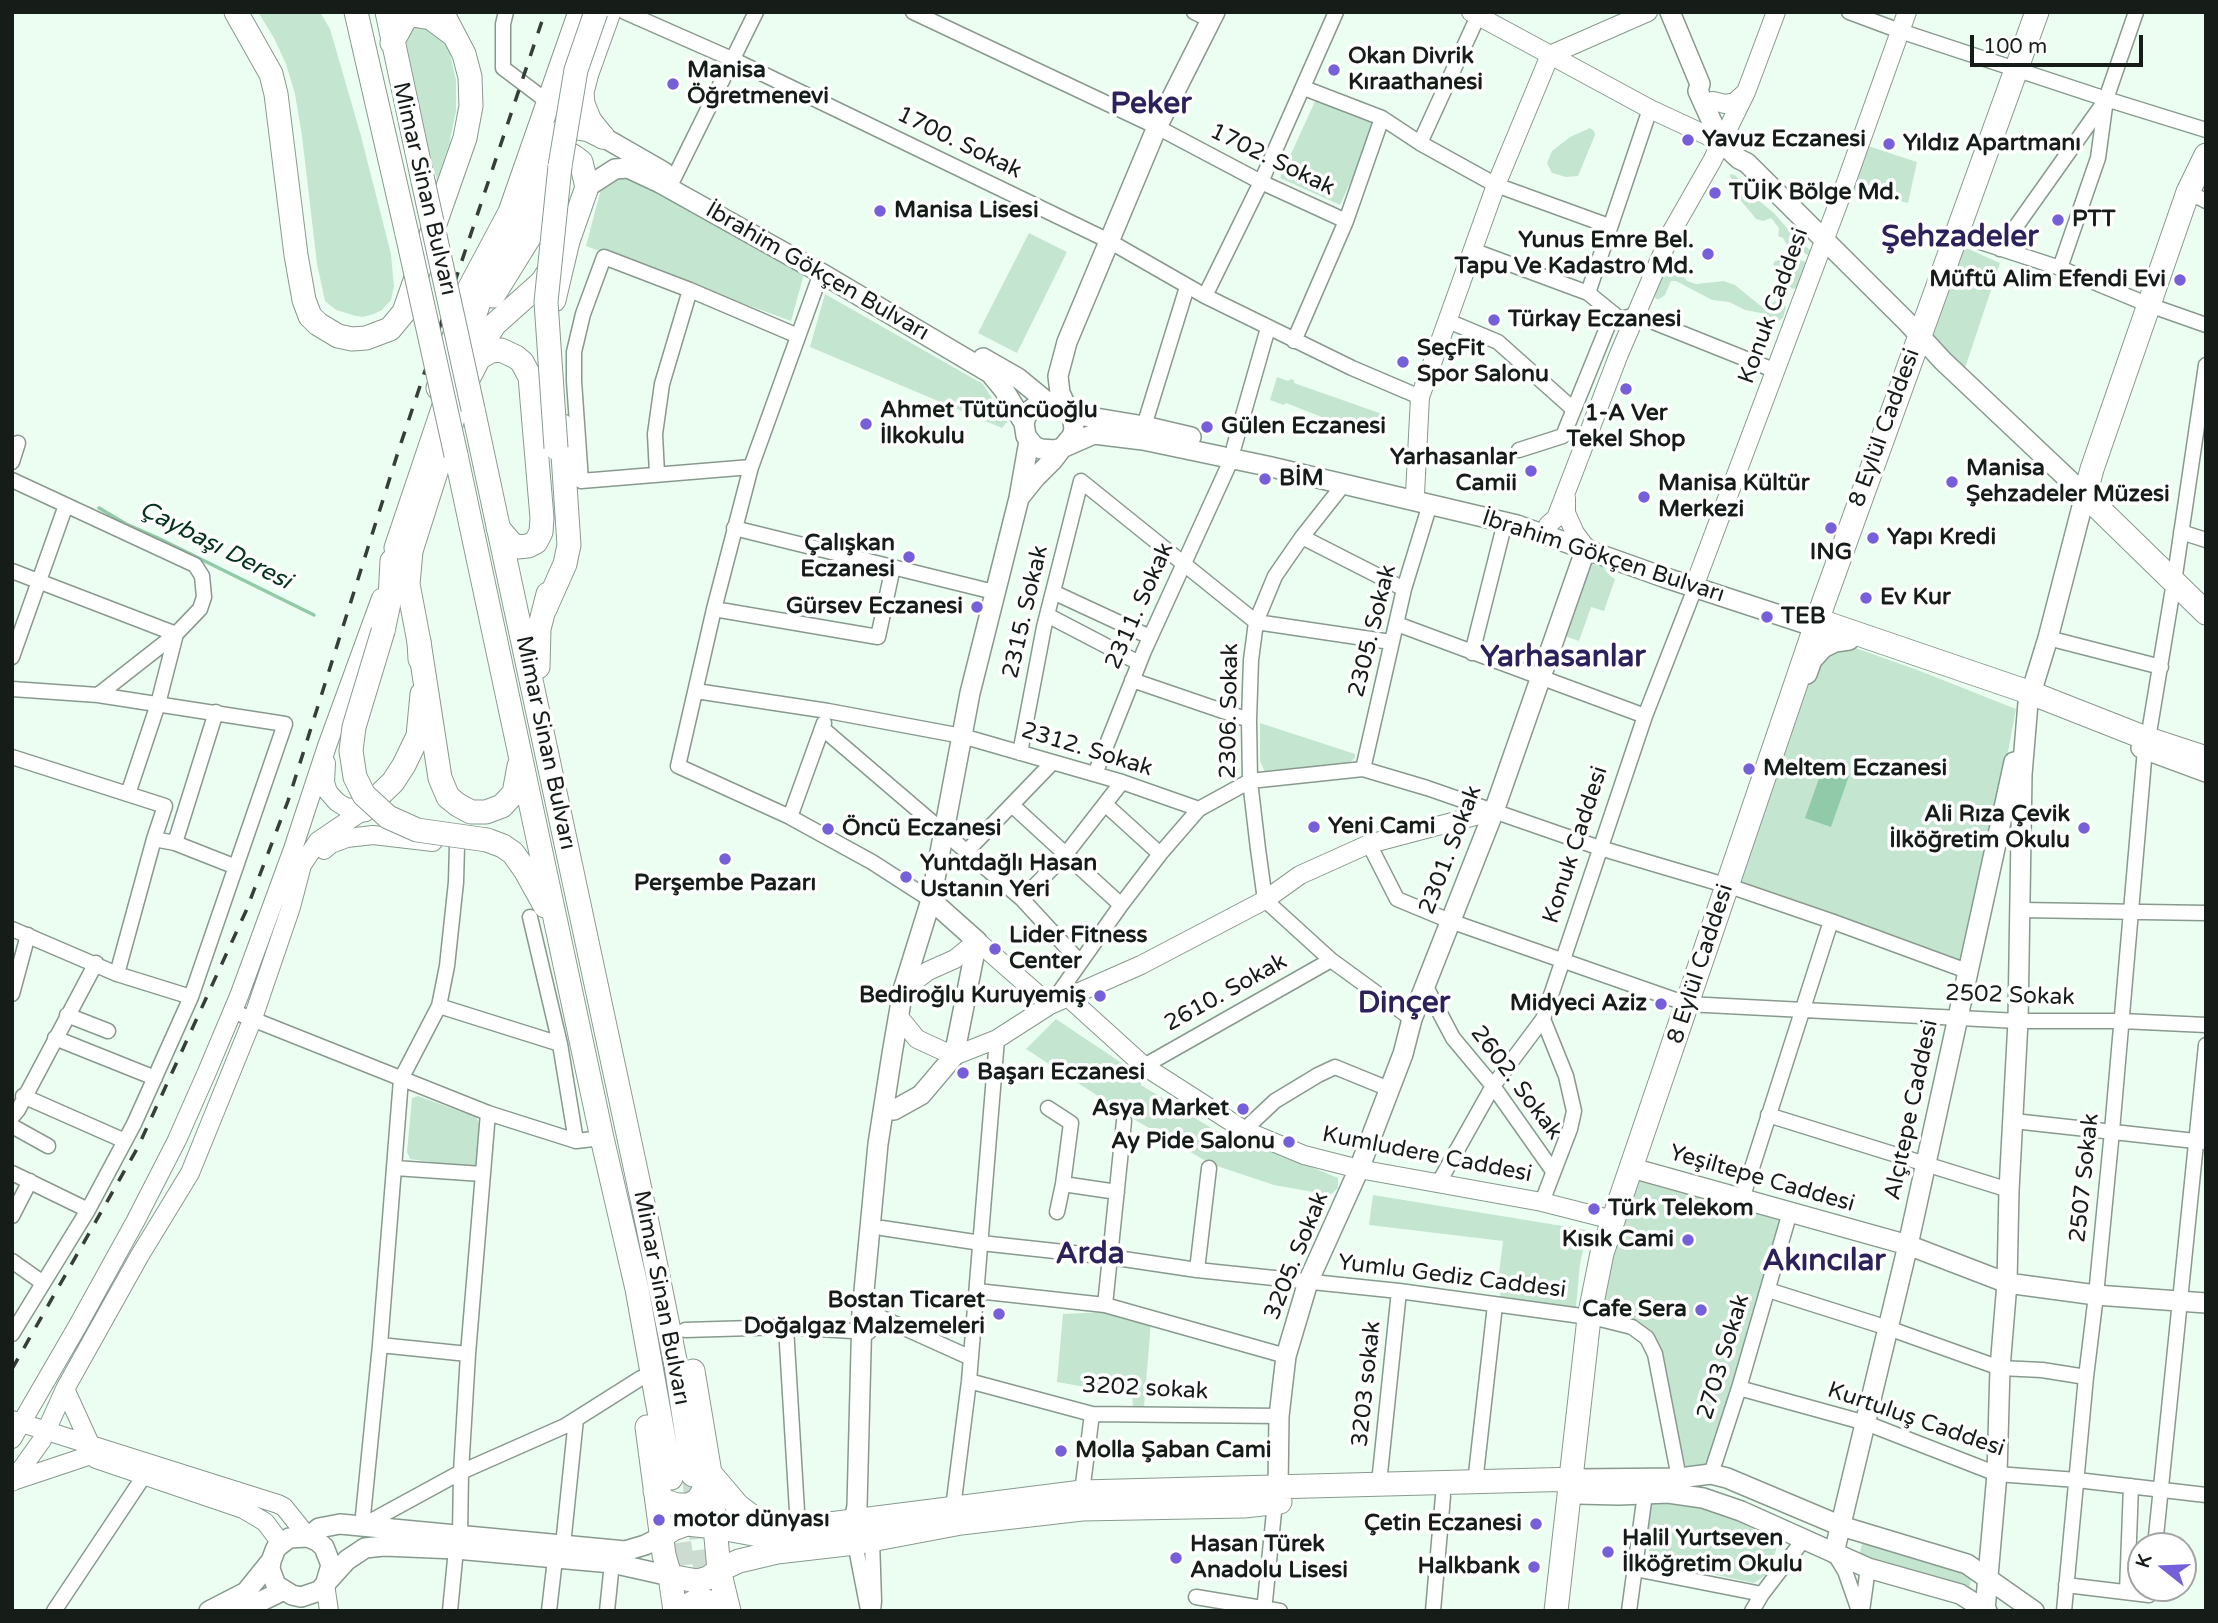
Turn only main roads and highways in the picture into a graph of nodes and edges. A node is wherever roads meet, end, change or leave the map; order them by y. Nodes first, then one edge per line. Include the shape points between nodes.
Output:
1 (236, 12) edge
2 (340, 12) edge
3 (356, 12) edge
4 (387, 12) edge
5 (442, 12) edge
6 (580, 12) edge
7 (596, 12) edge
8 (609, 12) edge
9 (2037, 12) edge
10 (1207, 15) edge
11 (1675, 17) edge
12 (458, 40) junction
13 (392, 43) junction
14 (373, 84) junction
15 (1700, 84) junction
16 (1723, 136) junction
17 (603, 137) junction
18 (2206, 155) edge
19 (560, 166) junction
20 (538, 180) junction
21 (671, 183) junction
22 (587, 187) junction
23 (2197, 196) edge
24 (568, 241) junction
25 (1919, 334) junction
26 (1944, 361) junction
27 (1905, 374) junction
28 (466, 385) junction
29 (1046, 401) junction
30 (1070, 411) junction
31 (1027, 432) junction
32 (1062, 448) junction
33 (1233, 452) junction
34 (2085, 495) junction
35 (1019, 498) junction
36 (1422, 499) junction
37 (498, 528) junction
38 (1580, 540) junction
39 (394, 554) junction
40 (545, 609) junction
41 (2206, 613) edge
42 (1817, 621) junction
43 (1849, 640) junction
44 (419, 642) junction
45 (2029, 698) junction
46 (539, 713) junction
47 (2146, 744) junction
48 (520, 756) junction
49 (2206, 758) edge
50 (2206, 772) edge
51 (364, 810) road end
52 (1731, 886) junction
53 (931, 900) junction
54 (563, 951) junction
55 (900, 1017) junction
56 (617, 1081) junction
57 (894, 1110) junction
58 (602, 1138) junction
59 (1359, 1169) joint
60 (1635, 1169) junction
61 (1908, 1245) junction
62 (2007, 1283) junction
63 (2206, 1303) edge
64 (1593, 1318) junction
65 (865, 1322) junction
66 (1711, 1474) junction
67 (682, 1480) junction
68 (1574, 1487) junction
69 (1276, 1495) junction
70 (1703, 1499) junction
71 (1081, 1501) junction
72 (1841, 1526) junction
73 (715, 1527) junction
74 (792, 1529) junction
75 (863, 1531) junction
76 (663, 1536) junction
77 (308, 1537) junction
78 (458, 1542) junction
79 (559, 1552) junction
80 (1833, 1553) junction
81 (271, 1561) junction
82 (719, 1570) junction
83 (670, 1576) junction
84 (1989, 1580) junction
85 (326, 1584) junction
86 (290, 1599) edge
87 (1986, 1610) edge
88 (209, 1611) edge
89 (241, 1611) edge
90 (675, 1611) edge
91 (684, 1611) edge
92 (728, 1611) edge
93 (1556, 1611) edge
94 (1564, 1611) edge
95 (2034, 1611) edge

1 - 12 main road via 271,74 276,94 304,300 318,324 352,339 379,335 404,312 448,190 471,106 470,77
2 - 14 main road
3 - 14 main road
4 - 13 main road, Mimar Sinan Bulvarı
5 - 12 main road
6 - 39 main road via 510,212 469,289 402,502
7 - 19 main road, bridge via 576,69
8 - 17 main road via 582,92 590,121
9 - 25 main road, 8 Eylül Caddesi
10 - 30 main road via 1059,366 1060,393
11 - 15 main road
12 - 13 main road via 431,18 413,15 401,25
13 - 37 main road, Mimar Sinan Bulvarı, bridge
14 - 48 main road, bridge
15 - 16 main road via 1698,91
15 - 16 main road via 1708,88
16 - 25 main road
17 - 20 main road via 571,127 557,134 547,145
17 - 21 main road, İbrahim Gökçen Bulvarı
18 - 23 main road
19 - 28 main road, bridge via 545,209 478,327
19 - 40 main road, bridge via 546,302 556,448 556,564
20 - 22 main road via 547,161 563,153 581,162
20 - 39 main road via 479,302
21 - 22 main road, İbrahim Gökçen Bulvarı via 628,168 615,169
21 - 29 main road, İbrahim Gökçen Bulvarı via 1018,378
21 - 31 main road, İbrahim Gökçen Bulvarı via 990,373
22 - 24 main road
23 - 34 main road via 2149,304
24 - 28 main road via 542,282 495,324 480,346
24 - 40 main road via 553,303 569,545
25 - 26 main road
25 - 27 main road, 8 Eylül Caddesi
26 - 27 main road via 1919,362
26 - 34 main road
27 - 42 main road, 8 Eylül Caddesi
28 - 37 main road via 479,358 491,351 516,357 530,377 541,532 536,542 517,547
28 - 44 main road via 411,551 408,584
29 - 30 main road
29 - 31 main road via 1029,411
30 - 32 main road via 1072,436
30 - 33 main road, İbrahim Gökçen Bulvarı via 1144,426
31 - 32 main road via 1041,449
31 - 35 main road
32 - 33 main road, İbrahim Gökçen Bulvarı via 1094,434
32 - 35 main road
33 - 36 main road, İbrahim Gökçen Bulvarı
33 - 36 main road, İbrahim Gökçen Bulvarı via 1344,484
34 - 41 main road
34 - 45 main road
35 - 53 main road via 962,736
36 - 38 main road, İbrahim Gökçen Bulvarı
36 - 38 main road, İbrahim Gökçen Bulvarı via 1548,525
37 - 46 main road, Mimar Sinan Bulvarı
38 - 42 main road, İbrahim Gökçen Bulvarı
38 - 59 main road, 2301. Sokak via 1540,678 1494,811 1412,1018
39 - 54 main road, bridge via 383,631 354,727 355,777 374,806 402,825 487,840 513,853 543,900
40 - 46 main road via 539,629
42 - 43 main road
42 - 45 main road, İbrahim Gökçen Bulvarı
42 - 52 main road, 8 Eylül Caddesi
43 - 45 main road
43 - 52 main road via 1823,648 1812,660
44 - 48 main road via 440,778 448,797 471,812 502,806 514,793
44 - 51 main road via 422,705 418,736 393,782
45 - 47 main road, İbrahim Gökçen Bulvarı
45 - 61 main road, Alçıtepe Caddesi
45 - 62 main road via 2022,774
46 - 56 main road, Mimar Sinan Bulvarı
47 - 49 main road, İbrahim Gökçen Bulvarı
47 - 50 main road, İbrahim Gökçen Bulvarı
48 - 54 main road
52 - 60 main road, 8 Eylül Caddesi
53 - 55 main road via 903,990
53 - 57 main road via 978,941 954,1056 921,1095
54 - 58 main road
55 - 57 main road
55 - 65 main road via 878,1144
56 - 67 main road, Mimar Sinan Bulvarı via 676,1365
56 - 67 main road via 644,1146 685,1329
57 - 65 main road via 882,1227
58 - 67 main road
58 - 67 main road via 602,1187 640,1378
59 - 69 main road, 3205. Sokak via 1308,1282 1286,1356
60 - 61 main road, Yeşiltepe Caddesi
60 - 64 main road via 1606,1257
60 - 64 main road, 8 Eylül Caddesi via 1602,1253
61 - 62 main road, Yeşiltepe Caddesi
61 - 72 main road, Alçıtepe Caddesi
62 - 63 main road, Yeşiltepe Caddesi
62 - 84 main road
64 - 68 main road, 8 Eylül Caddesi
65 - 75 main road via 857,1506
66 - 68 main road
66 - 70 main road
66 - 72 main road
67 - 73 main road
67 - 74 main road via 766,1524
67 - 76 main road
68 - 69 main road via 1443,1496
68 - 69 main road via 1379,1483
68 - 70 main road
68 - 93 main road, 8 Eylül Caddesi
68 - 94 main road
69 - 71 main road via 1244,1506
70 - 80 main road
71 - 75 main road via 961,1523
71 - 75 main road via 953,1508
72 - 80 main road, Alçıtepe Caddesi
72 - 84 main road via 1967,1564
73 - 74 main road via 753,1534
73 - 76 main road via 687,1524
73 - 82 main road
74 - 75 main road
75 - 82 main road
76 - 79 main road via 625,1550
76 - 83 main road
77 - 78 main road via 319,1528 340,1524
77 - 81 main road via 281,1543
77 - 85 main road via 329,1556
78 - 79 main road
78 - 85 main road via 365,1548
79 - 83 main road
80 - 87 main road via 1868,1568 1960,1594
81 - 86 main road via 272,1577
81 - 88 main road via 246,1592
82 - 83 main road via 697,1581
82 - 92 main road
83 - 90 main road
84 - 87 main road
84 - 95 main road
85 - 86 main road via 310,1595
86 - 89 main road
91 - 92 main road via 699,1599

